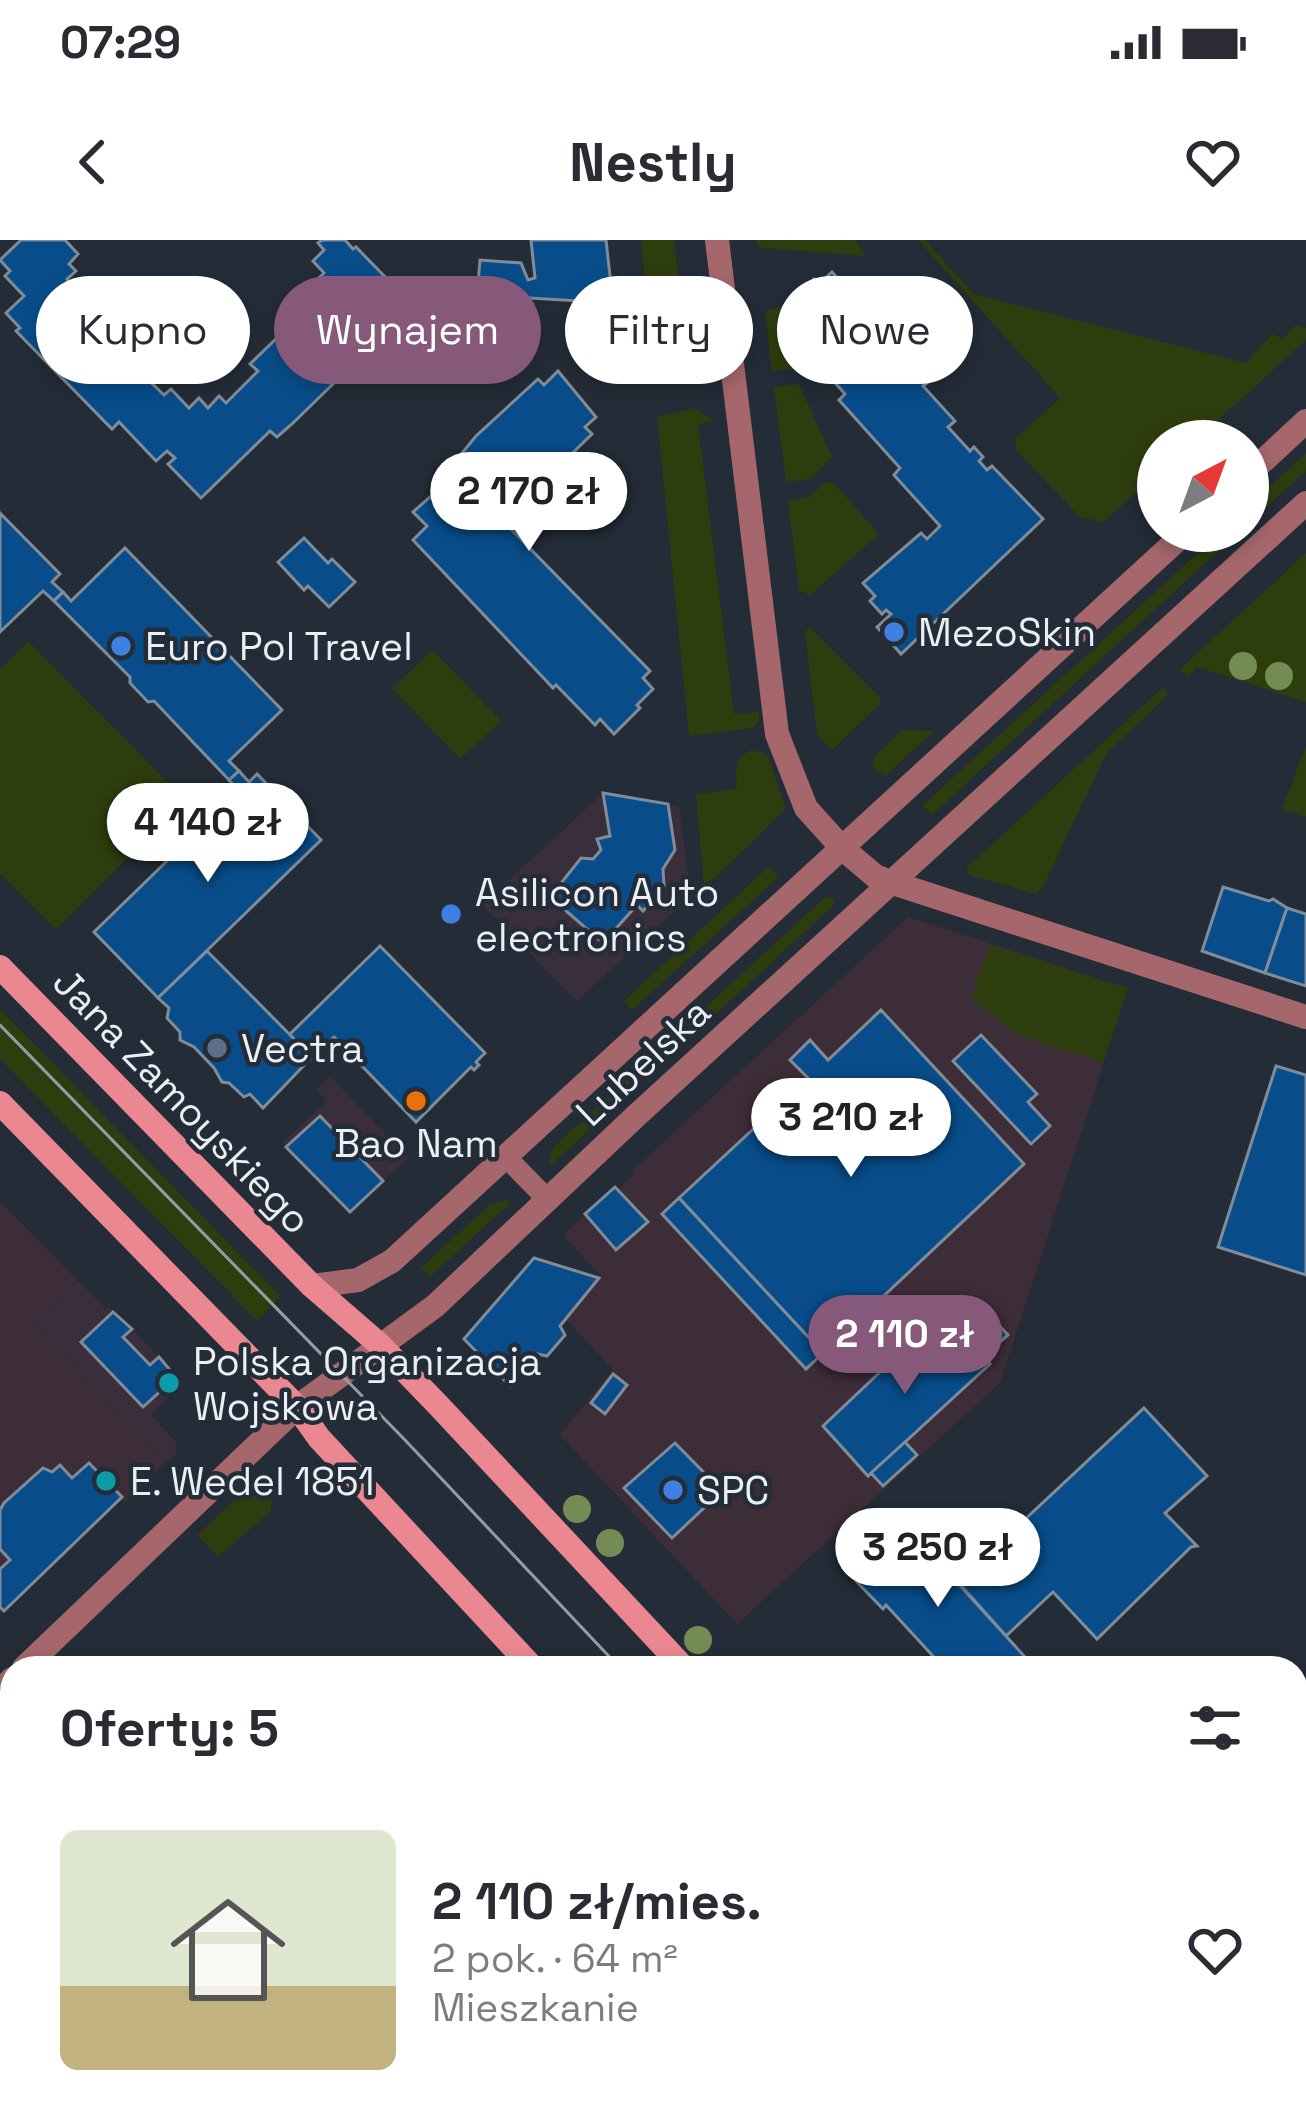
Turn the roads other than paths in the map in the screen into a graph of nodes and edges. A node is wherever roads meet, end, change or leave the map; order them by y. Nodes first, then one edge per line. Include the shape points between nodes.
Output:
1 (717, 240) edge
2 (1306, 421) edge
3 (1269, 455) edge
4 (1306, 503) edge
5 (1164, 552) edge
6 (842, 848) junction
7 (893, 884) junction
8 (0, 967) edge
9 (1306, 1017) edge
10 (0, 1103) edge
11 (506, 1157) junction
12 (548, 1200) junction
13 (311, 1286) junction
14 (380, 1345) junction
15 (297, 1406) junction
16 (37, 1656) edge
17 (522, 1656) edge
18 (673, 1656) edge

1 - 6 street via 777,734 806,808
2 - 3 street
4 - 7 street, Lubelska
5 - 6 street, Lubelska
6 - 7 street
6 - 11 street, Lubelska
7 - 9 street
7 - 12 street, Lubelska
8 - 13 main road, Jana Zamoyskiego
10 - 15 main road
11 - 12 lane
11 - 13 street, Lubelska via 392,1261 358,1280
12 - 14 street, Lubelska via 435,1306
13 - 14 main road, Jana Zamoyskiego
14 - 15 street, Lubelska
14 - 18 main road, Jana Zamoyskiego
15 - 16 street, Lubelska
15 - 17 main road

